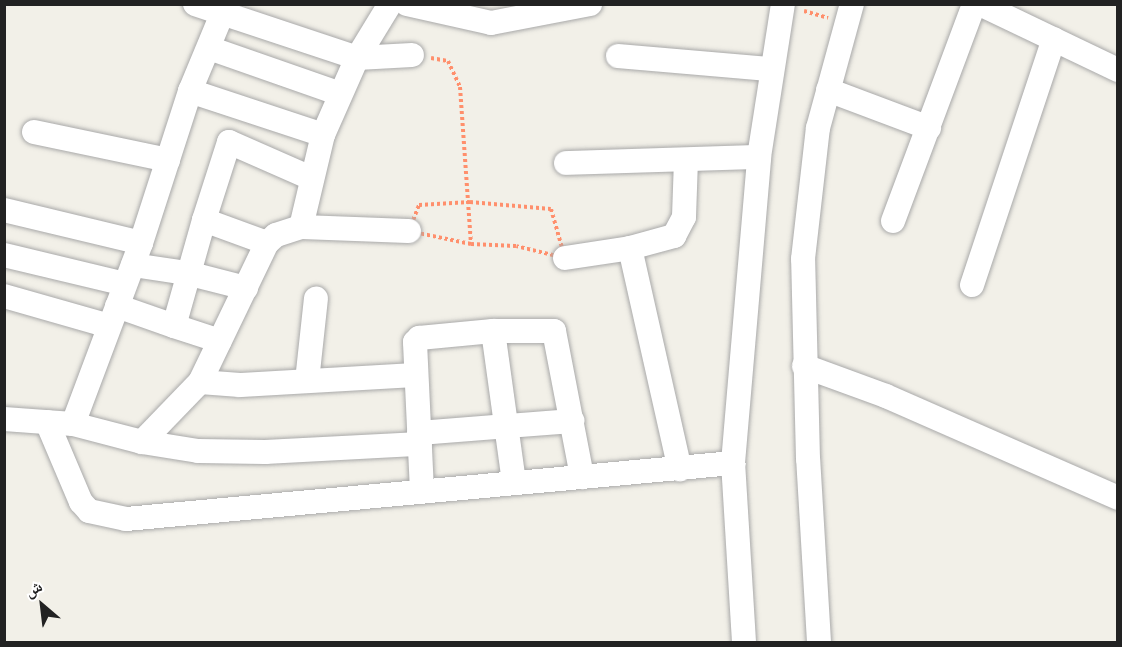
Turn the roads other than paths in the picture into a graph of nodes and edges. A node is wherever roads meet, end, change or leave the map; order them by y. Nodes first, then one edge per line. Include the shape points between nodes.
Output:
1 (195, 4) edge
2 (390, 4) edge
3 (591, 4) edge
4 (974, 4) edge
5 (980, 4) edge
6 (584, 5) edge
7 (418, 6) edge
8 (792, 7) edge
9 (844, 12) edge
10 (222, 15) junction
11 (1054, 39) junction
12 (208, 48) junction
13 (412, 55) road end
14 (618, 56) dead end
15 (357, 58) junction
16 (771, 69) junction
17 (1118, 70) edge
18 (828, 90) junction
19 (190, 91) junction
20 (340, 94) junction
21 (929, 128) junction
22 (34, 132) dead end
23 (323, 135) junction
24 (759, 157) junction
25 (168, 160) junction
26 (686, 160) junction
27 (566, 163) dead end
28 (311, 178) junction
29 (4, 210) edge
30 (204, 220) junction
31 (893, 221) dead end
32 (301, 227) junction
33 (409, 231) road end
34 (267, 243) junction
35 (630, 249) junction
36 (4, 255) edge
37 (565, 258) road end
38 (187, 273) junction
39 (125, 285) junction
40 (972, 285) dead end
41 (246, 288) junction
42 (4, 296) edge
43 (316, 298) dead end
44 (174, 326) junction
45 (493, 331) junction
46 (220, 341) junction
47 (804, 366) junction
48 (416, 375) junction
49 (308, 381) junction
50 (200, 382) junction
51 (4, 419) edge
52 (47, 422) junction
53 (573, 422) junction
54 (73, 424) junction
55 (506, 428) junction
56 (420, 439) junction
57 (142, 442) junction
58 (734, 463) junction
59 (680, 469) junction
60 (582, 477) junction
61 (514, 483) junction
62 (422, 490) junction
63 (1118, 498) edge
64 (744, 642) edge
65 (819, 642) edge

1 - 10 street
2 - 15 street
3 - 6 street
4 - 21 street
5 - 11 street
6 - 7 street via 491,23
8 - 16 street
9 - 18 street
10 - 12 street
10 - 15 street
11 - 17 street
11 - 40 street
12 - 19 street
12 - 20 street
13 - 15 street
14 - 16 street
15 - 20 street
16 - 24 street
18 - 21 street
18 - 47 street via 818,128 803,259
19 - 23 street
19 - 25 street
20 - 23 street
21 - 31 street
22 - 25 street
23 - 28 street
24 - 26 street
24 - 58 street
25 - 39 street
26 - 27 street
26 - 35 street via 680,231
28 - 30 street via 229,142
28 - 32 street
29 - 39 street
30 - 34 street
30 - 38 street
32 - 33 street
32 - 34 street via 282,231
34 - 41 street
35 - 37 street
35 - 59 street
36 - 39 street
38 - 39 street
38 - 41 street
38 - 44 street
39 - 42 street
39 - 44 street
39 - 54 street
41 - 46 street
43 - 49 street
44 - 46 street
45 - 48 street via 419,338 413,348
45 - 53 street via 553,329
45 - 55 street
46 - 50 street
47 - 63 street via 886,396
47 - 65 street
48 - 49 street
48 - 56 street
49 - 50 street
50 - 57 street
51 - 52 street
52 - 54 street
52 - 62 street via 81,502 89,511 105,516 126,519
53 - 55 street
53 - 60 street
54 - 57 street
55 - 56 street
55 - 61 street
56 - 57 street via 265,453 198,451
56 - 62 street
58 - 59 street
58 - 64 street
59 - 60 street
60 - 61 street
61 - 62 street

